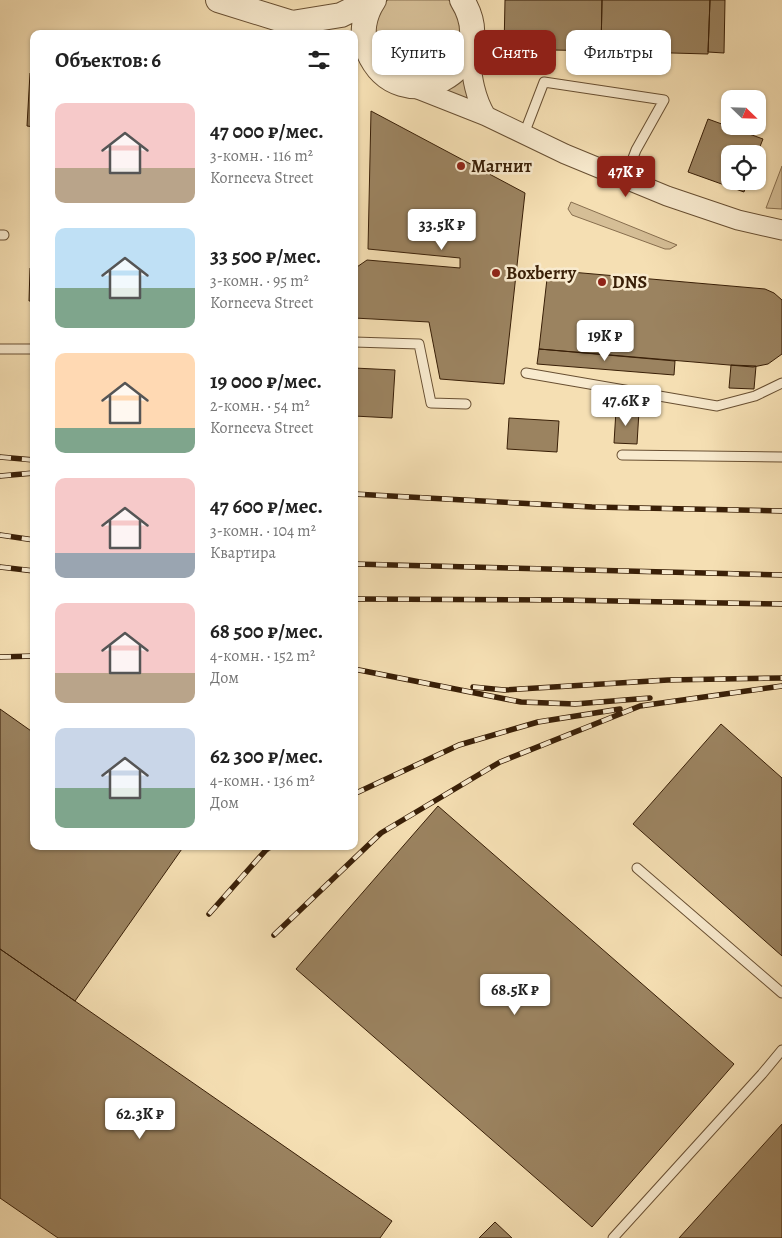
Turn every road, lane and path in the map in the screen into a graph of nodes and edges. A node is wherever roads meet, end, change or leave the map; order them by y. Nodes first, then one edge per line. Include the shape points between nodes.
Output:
1 (218, 0) edge
2 (372, 0) edge
3 (465, 3) edge
4 (301, 29) edge
5 (468, 52) junction
6 (358, 59) edge
7 (372, 60) edge
8 (372, 67) edge
9 (385, 75) edge
10 (410, 86) junction
11 (486, 116) junction
12 (524, 134) junction
13 (625, 179) junction
14 (782, 230) edge
15 (358, 342) edge
16 (0, 349) edge
17 (30, 349) edge
18 (526, 373) dead end
19 (782, 383) edge
20 (466, 404) dead end
21 (622, 455) dead end
22 (782, 457) edge
23 (637, 868) dead end
24 (782, 993) edge
25 (782, 1050) edge
26 (613, 1238) edge

1 - 4 street
2 - 4 street
2 - 7 street via 364,32
3 - 5 street via 472,23
5 - 10 street via 448,78 423,86
5 - 11 street via 478,103
6 - 8 street
9 - 10 street
10 - 11 street
11 - 12 street
12 - 13 street
12 - 13 lane via 544,82 664,100 636,150
13 - 14 street via 706,210
15 - 20 lane via 420,344 431,403
16 - 17 lane
18 - 19 lane via 717,406 755,396
21 - 22 lane
23 - 24 lane
25 - 26 lane

